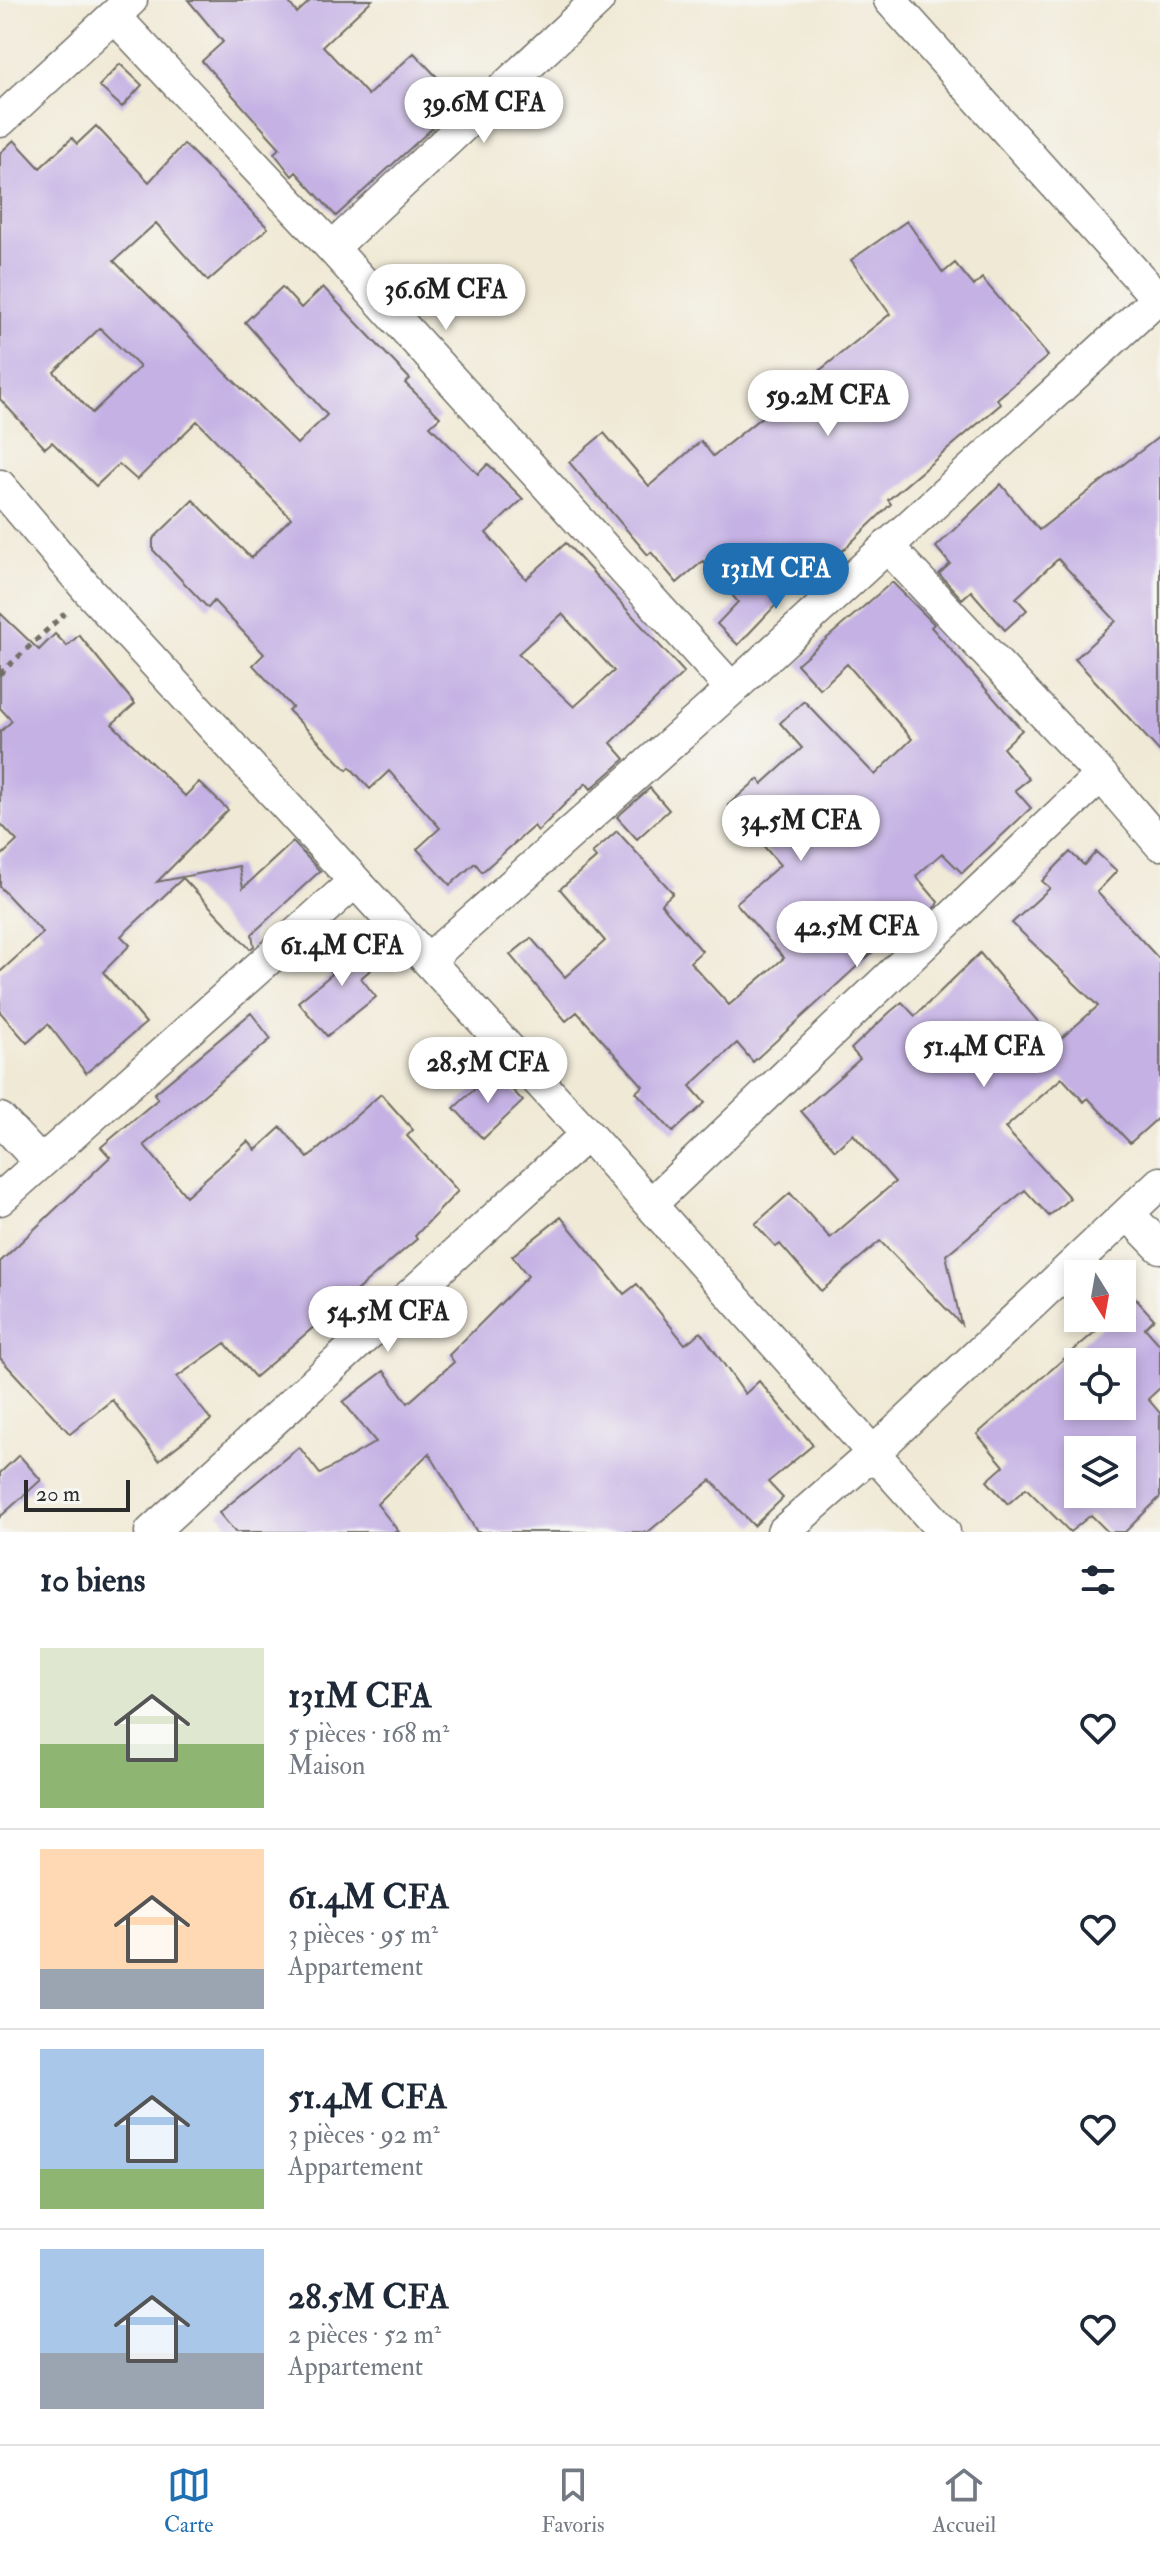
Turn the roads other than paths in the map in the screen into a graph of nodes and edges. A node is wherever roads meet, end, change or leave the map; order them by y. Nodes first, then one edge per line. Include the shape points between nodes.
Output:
1 (598, 0) edge
2 (891, 0) edge
3 (123, 8) edge
4 (0, 121) edge
5 (332, 248) junction
6 (1159, 300) edge
7 (0, 486) edge
8 (887, 546) junction
9 (732, 689) junction
10 (1101, 775) junction
11 (1160, 844) edge
12 (353, 883) junction
13 (428, 960) junction
14 (0, 1119) edge
15 (587, 1134) junction
16 (40, 1162) junction
17 (1160, 1183) edge
18 (0, 1199) edge
19 (651, 1204) junction
20 (1128, 1214) junction
21 (1160, 1247) edge
22 (872, 1454) junction
23 (151, 1532) edge
24 (783, 1532) edge
25 (944, 1532) edge

1 - 5 street
2 - 6 street
3 - 4 street
3 - 5 street
5 - 9 street
6 - 8 street
7 - 12 street
8 - 9 street
8 - 10 street
9 - 13 street
10 - 11 street
10 - 19 street
12 - 13 street
12 - 16 street
13 - 15 street
14 - 16 street
15 - 19 street
15 - 23 street
16 - 18 street
17 - 20 street
19 - 22 street
20 - 21 street
20 - 22 street
22 - 24 street
22 - 25 street

